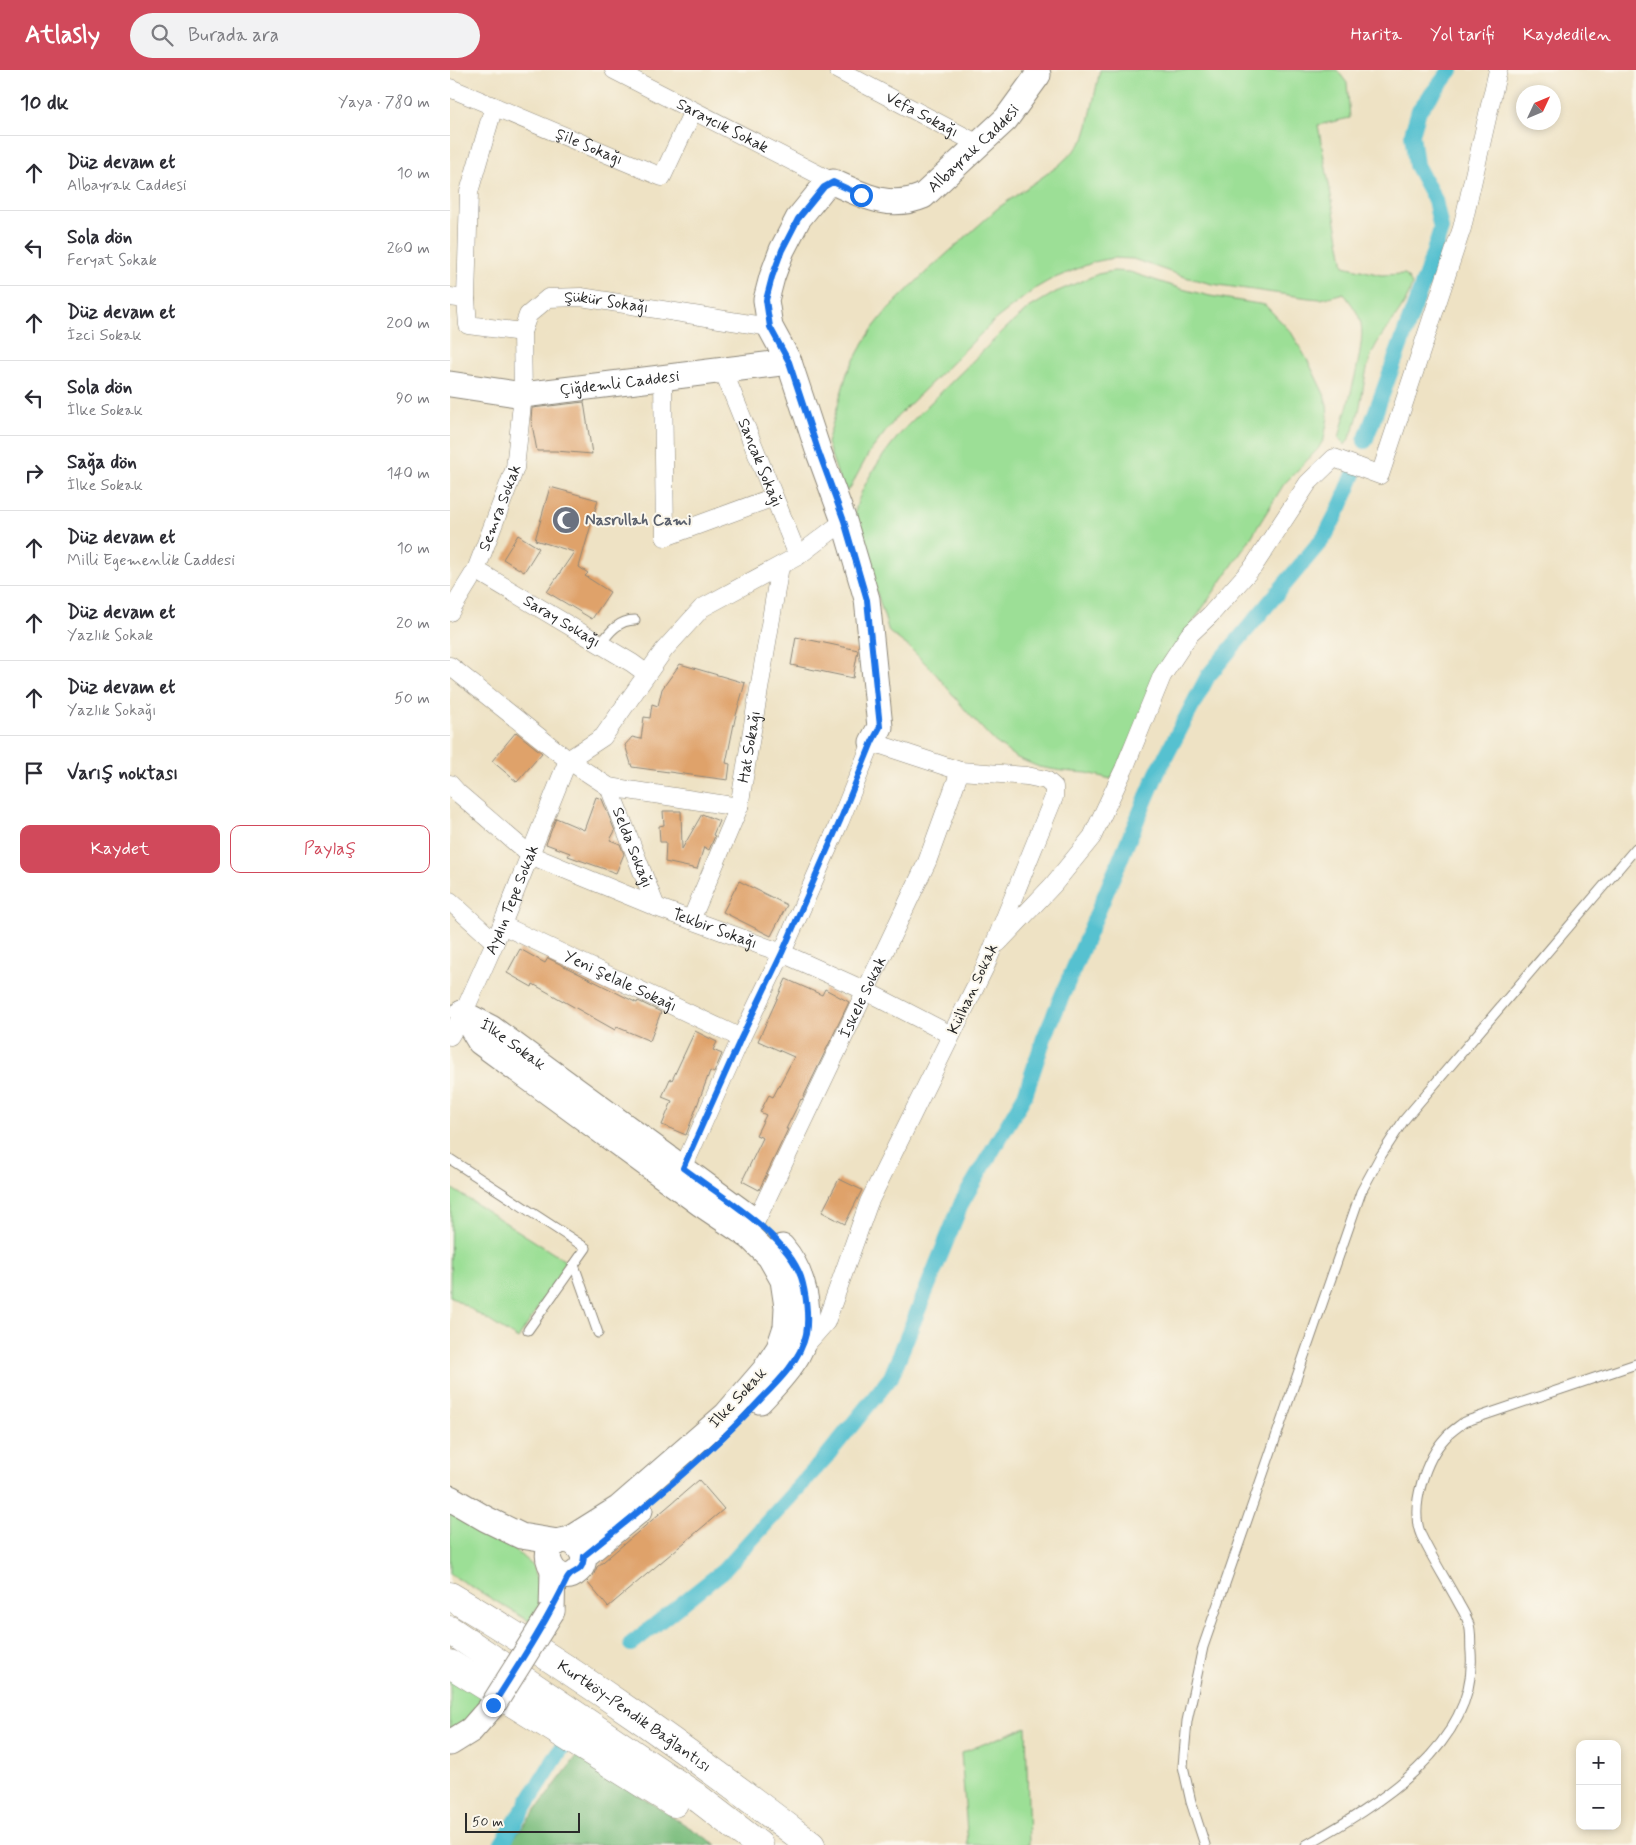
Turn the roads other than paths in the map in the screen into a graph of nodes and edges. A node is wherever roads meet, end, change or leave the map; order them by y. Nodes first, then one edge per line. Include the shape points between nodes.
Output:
1 (614, 70) edge
2 (838, 70) edge
3 (1498, 70) edge
4 (1036, 72) edge
5 (450, 88) edge
6 (494, 106) junction
7 (693, 111) junction
8 (980, 145) junction
9 (833, 182) junction
10 (458, 298) edge
11 (770, 327) junction
12 (522, 332) junction
13 (789, 362) junction
14 (723, 370) junction
15 (664, 377) junction
16 (450, 384) edge
17 (523, 395) junction
18 (774, 497) junction
19 (844, 521) junction
20 (798, 556) junction
21 (780, 566) junction
22 (476, 570) junction
23 (450, 612) edge
24 (635, 620) dead end
25 (601, 644) junction
26 (450, 666) edge
27 (647, 674) junction
28 (872, 742) junction
29 (568, 760) junction
30 (960, 771) junction
31 (450, 784) edge
32 (609, 787) junction
33 (739, 807) junction
34 (1636, 848) edge
35 (530, 855) junction
36 (450, 901) edge
37 (656, 907) junction
38 (691, 920) junction
39 (502, 925) junction
40 (495, 942) junction
41 (991, 951) junction
42 (782, 953) junction
43 (866, 991) junction
44 (456, 1009) edge
45 (952, 1035) junction
46 (450, 1036) edge
47 (741, 1038) junction
48 (450, 1159) edge
49 (678, 1176) junction
50 (756, 1222) junction
51 (574, 1265) junction
52 (528, 1330) dead end
53 (598, 1333) dead end
54 (797, 1356) junction
55 (1636, 1364) edge
56 (450, 1498) edge
57 (450, 1508) edge
58 (563, 1557) junction
59 (450, 1596) edge
60 (450, 1630) edge
61 (450, 1664) edge
62 (450, 1743) edge
63 (741, 1845) edge
64 (758, 1845) edge
65 (811, 1845) edge
66 (1205, 1845) edge
67 (1306, 1845) edge

1 - 7 street, Saraycık Sokak
2 - 8 street, Vefa Sokağı
3 - 41 street via 1462,228 1380,475 1334,458 1308,483 1252,566 1189,635 1162,676 1092,837 1053,885
4 - 8 street, Albayrak Caddesi via 1006,120
5 - 6 street, Şile Sokağı
6 - 7 street, Şile Sokağı via 662,177
6 - 10 street via 469,192
7 - 9 street, Saraycık Sokak
8 - 9 street, Albayrak Caddesi via 923,196 910,201 898,203 874,199
9 - 11 street via 808,205 782,250 766,300
10 - 12 street via 468,324
11 - 12 street, Şükür Sokağı via 581,297 548,298 528,315
11 - 13 street
12 - 17 street, Şükür Sokağı
13 - 14 street, Çiğdemli Caddesi
13 - 19 street
14 - 15 street, Çiğdemli Caddesi
14 - 18 street, Sancak Sokağı
15 - 17 street, Çiğdemli Caddesi
15 - 18 street via 666,537
16 - 17 street, Çiğdemli Caddesi
17 - 22 street, Semra Sokak via 516,468
18 - 20 street, Sancak Sokağı
19 - 20 street
19 - 28 street via 867,600 880,727
20 - 21 street
21 - 27 street via 702,608
21 - 33 street, Hat Sokağı
22 - 23 street, Semra Sokak
22 - 25 street, Saray Sokağı
24 - 25 lane via 625,621 612,629
25 - 27 street, Saray Sokağı
26 - 29 street
27 - 29 street via 603,737
28 - 30 street, Külhan Sokak
28 - 42 street
29 - 32 street
29 - 35 street, Aydın Tepe Sokak
30 - 41 street, Külhan Sokak via 1027,776 1046,780 1054,786 1054,797
30 - 43 street, İskele Sokak via 927,862
31 - 35 street, Tekbir Sokağı
32 - 33 street
32 - 37 street, Selda Sokağı
33 - 38 street, Hat Sokağı
34 - 66 lane via 1404,1120 1361,1192 1203,1647 1187,1720 1183,1766
35 - 37 street, Tekbir Sokağı
35 - 39 street, Aydın Tepe Sokak
36 - 40 street
37 - 38 street, Tekbir Sokağı
38 - 42 street, Tekbir Sokağı
39 - 40 street, Aydın Tepe Sokak
39 - 47 street, Yeni Şelale Sokağı
40 - 44 street, Aydın Tepe Sokak
41 - 45 street, Külhan Sokak
42 - 43 street, Tekbir Sokağı
42 - 47 street
43 - 45 street, Tekbir Sokağı
43 - 50 street, İskele Sokak
44 - 46 street, Aydın Tepe Sokak
44 - 49 street, İlke Sokak via 480,1042
45 - 54 street, Külhan Sokak via 869,1202 826,1322
47 - 49 street
48 - 51 lane via 586,1248
49 - 50 street, İlke Sokak
49 - 58 street, İlke Sokak via 770,1257 783,1280 787,1306 780,1348 726,1415
50 - 54 street, İlke Sokak via 787,1253 800,1276 806,1304 806,1334
51 - 52 lane
51 - 53 lane
54 - 58 street, İlke Sokak via 739,1423 669,1485
55 - 67 lane via 1464,1422 1446,1437 1422,1479 1416,1504 1420,1533 1469,1623 1472,1663 1466,1700 1451,1730 1426,1761 1351,1820
56 - 58 street via 521,1536 538,1540
57 - 58 street via 505,1540
58 - 62 street, bridge via 552,1611 493,1705 471,1730
59 - 65 highway, Kurtköy-Pendik Bağlantısı via 498,1624 620,1706 720,1775
60 - 64 highway, Kurtköy-Pendik Bağlantısı via 694,1795
61 - 63 highway

